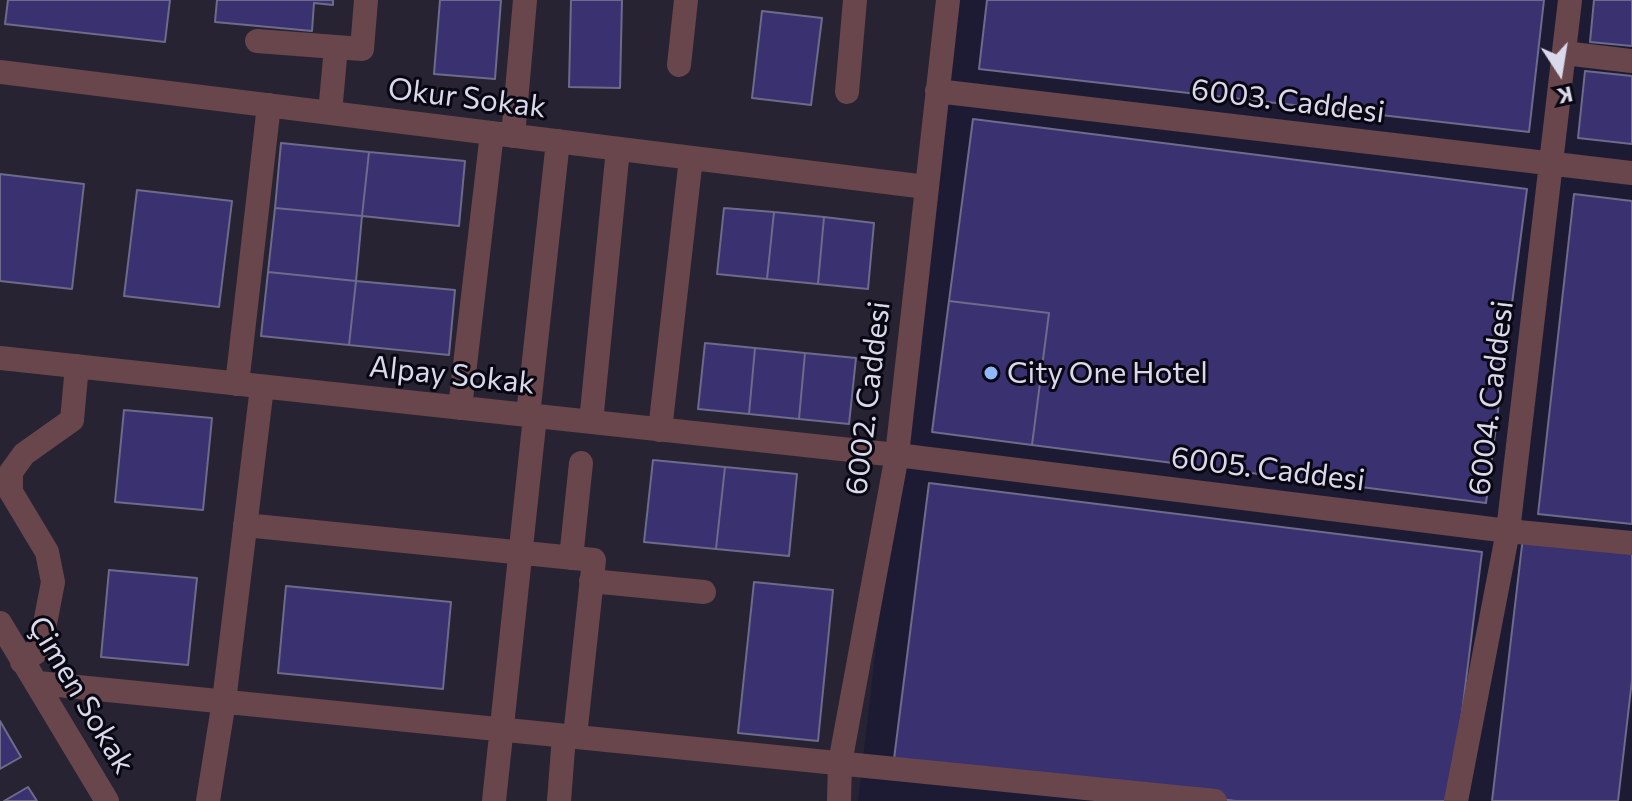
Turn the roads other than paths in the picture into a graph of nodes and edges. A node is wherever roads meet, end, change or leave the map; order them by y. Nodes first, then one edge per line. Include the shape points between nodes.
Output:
1 (366, 0) edge
2 (525, 0) edge
3 (686, 0) edge
4 (855, 0) edge
5 (948, 0) edge
6 (1570, 0) edge
7 (257, 41) dead end
8 (336, 47) junction
9 (1564, 53) junction
10 (1632, 61) edge
11 (679, 65) dead end
12 (0, 72) edge
13 (937, 91) junction
14 (847, 92) dead end
15 (269, 105) junction
16 (330, 113) junction
17 (502, 134) junction
18 (558, 141) junction
19 (618, 149) junction
20 (691, 158) junction
21 (1551, 164) junction
22 (1632, 173) edge
23 (926, 187) junction
24 (0, 358) edge
25 (77, 366) junction
26 (237, 384) junction
27 (262, 387) junction
28 (460, 408) junction
29 (532, 416) junction
30 (591, 422) junction
31 (660, 430) junction
32 (897, 455) junction
33 (581, 463) dead end
34 (245, 525) junction
35 (1508, 531) junction
36 (1632, 543) edge
37 (521, 553) junction
38 (571, 558) junction
39 (591, 581) junction
40 (704, 592) dead end
41 (0, 623) edge
42 (22, 662) junction
43 (38, 683) junction
44 (224, 701) junction
45 (502, 729) junction
46 (570, 736) junction
47 (840, 763) junction
48 (107, 801) edge
49 (208, 801) edge
50 (494, 801) edge
51 (559, 801) edge
52 (839, 801) edge
53 (1215, 801) edge
54 (1456, 801) edge

1 - 8 street via 362,49
2 - 17 street
3 - 11 street
4 - 14 street
5 - 13 street, 6002. Caddesi
6 - 9 street, 6004. Caddesi
7 - 8 street
8 - 16 street
9 - 10 street
9 - 21 street, 6004. Caddesi
12 - 15 street, Okur Sokak
13 - 21 street, 6003. Caddesi
13 - 23 street, 6002. Caddesi
15 - 16 street, Okur Sokak
15 - 26 street
16 - 17 street, Okur Sokak
17 - 18 street, Okur Sokak
17 - 28 street
18 - 19 street, Okur Sokak
18 - 29 street
19 - 20 street, Okur Sokak
19 - 30 street
20 - 23 street, Okur Sokak
20 - 31 street
21 - 22 street, 6003. Caddesi
21 - 35 street, 6004. Caddesi
23 - 32 street, 6002. Caddesi
24 - 25 street, Alpay Sokak
25 - 26 street, Alpay Sokak
25 - 42 street via 72,420 24,454 11,472 11,492 47,552 53,582 43,634 35,653
26 - 27 street, Alpay Sokak
27 - 28 street, Alpay Sokak
27 - 34 street
28 - 29 street, Alpay Sokak
29 - 30 street, Alpay Sokak
29 - 37 street
30 - 31 street, Alpay Sokak
31 - 32 street, Alpay Sokak
32 - 35 street, 6005. Caddesi
32 - 47 street, 6002. Caddesi
33 - 38 street
34 - 37 street
34 - 44 street
35 - 36 street, 6005. Caddesi
35 - 54 street, 6004. Caddesi
37 - 38 street
37 - 45 street
38 - 39 street via 594,560
39 - 40 street
39 - 46 street
41 - 42 street, Çimen Sokak
42 - 43 street, Çimen Sokak
43 - 44 street
43 - 48 street, Çimen Sokak
44 - 45 street
44 - 49 street
45 - 46 street
45 - 50 street
46 - 47 street
46 - 51 street
47 - 52 street, 6002. Caddesi
47 - 53 street

